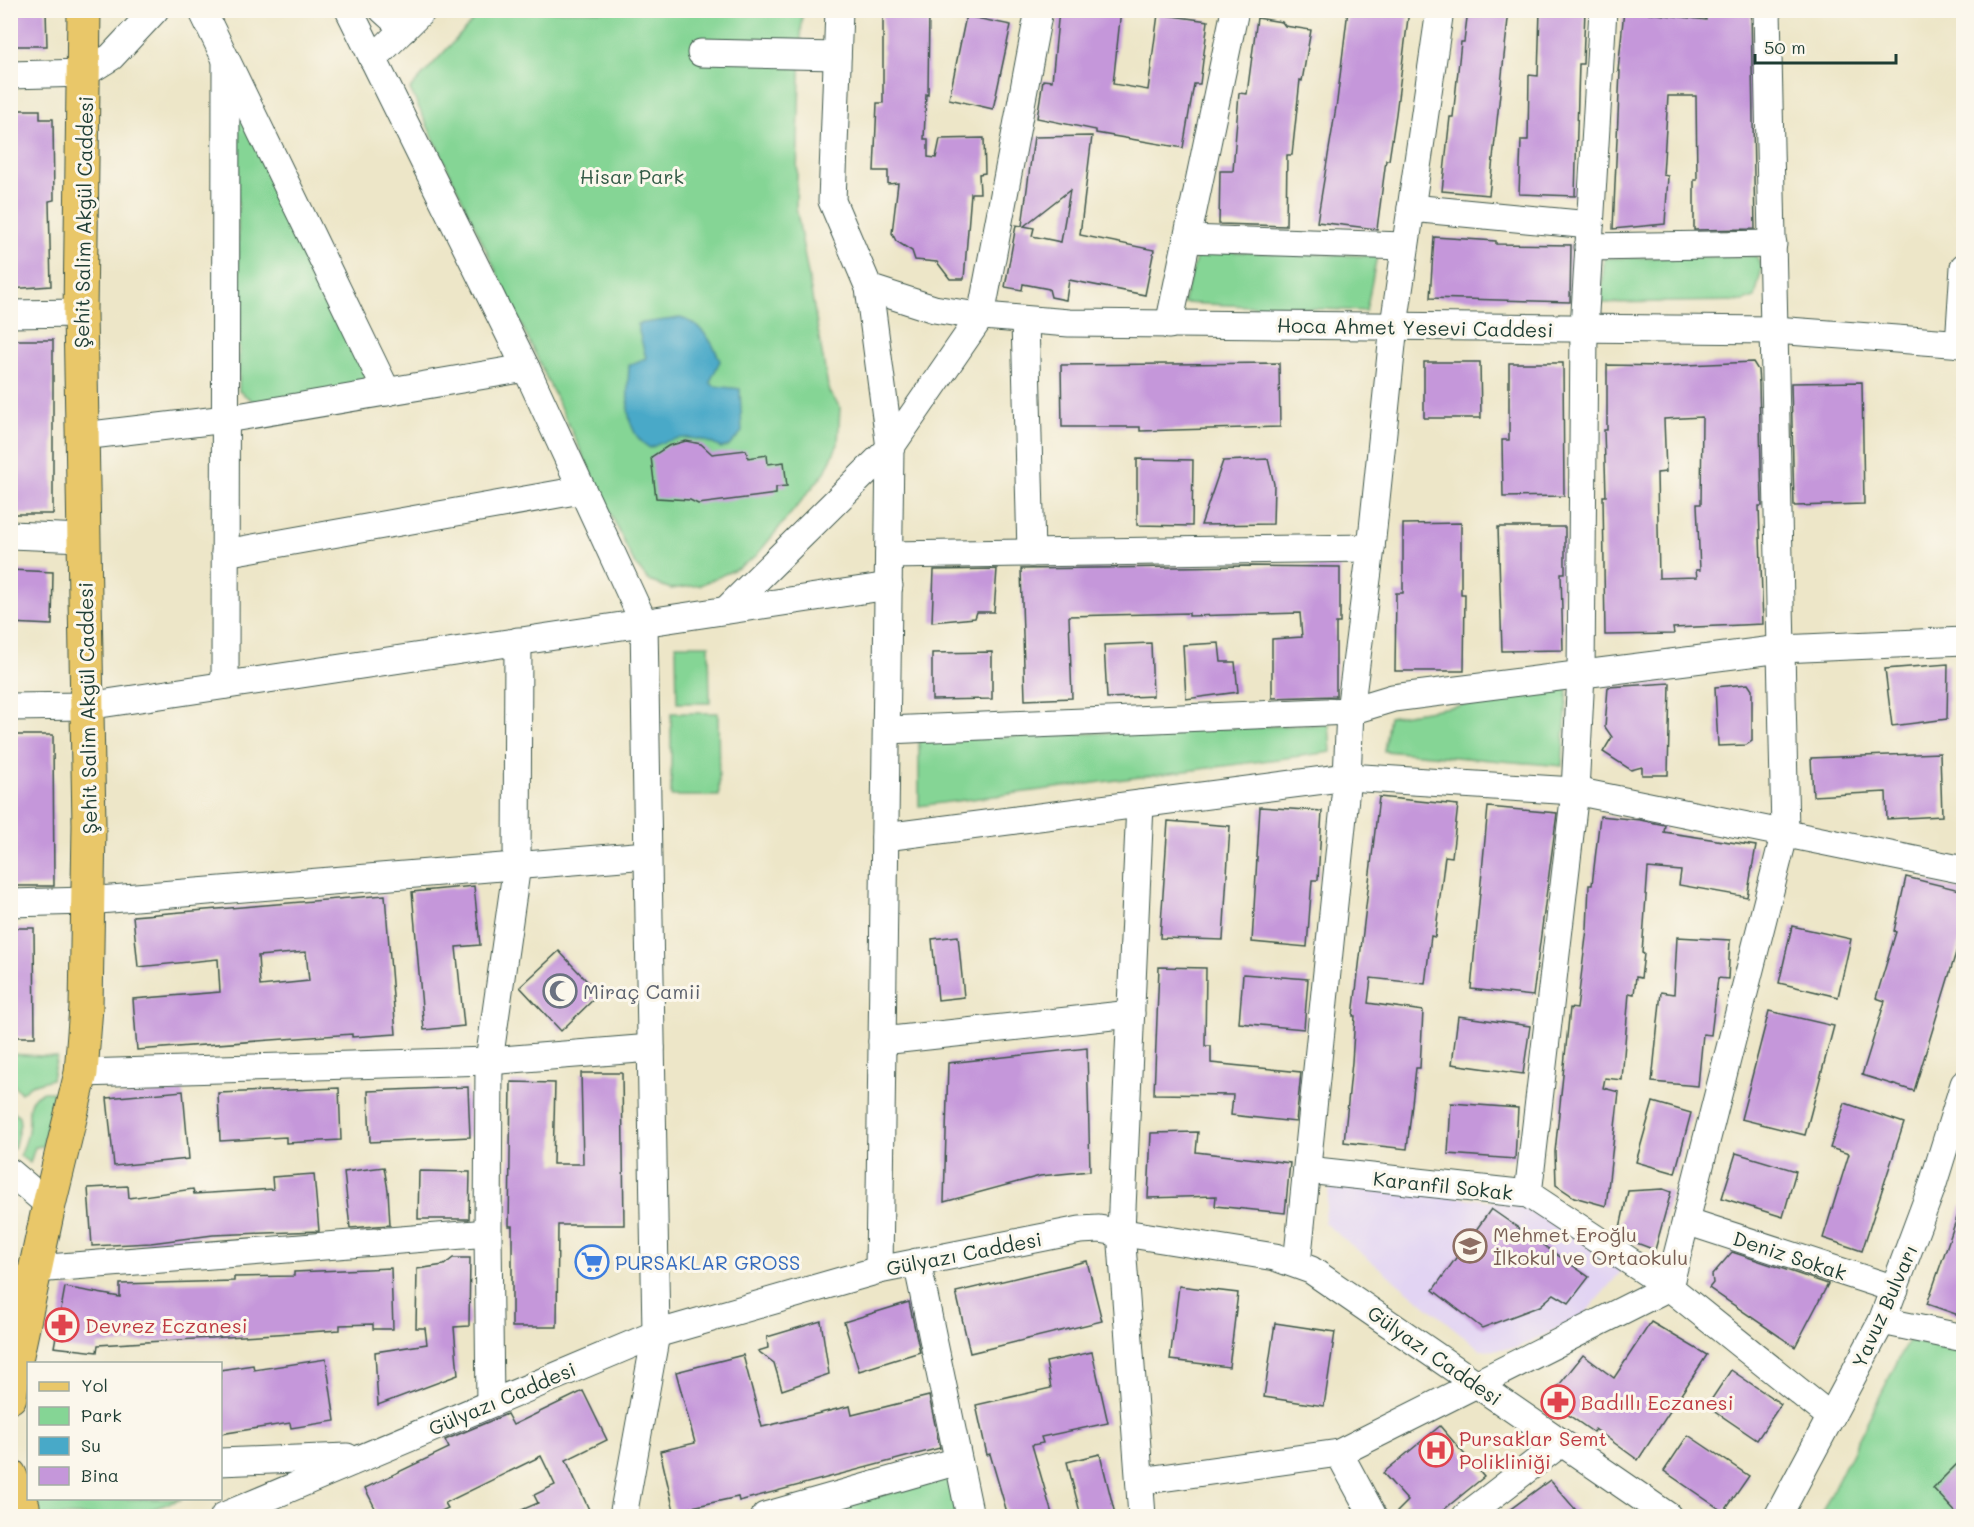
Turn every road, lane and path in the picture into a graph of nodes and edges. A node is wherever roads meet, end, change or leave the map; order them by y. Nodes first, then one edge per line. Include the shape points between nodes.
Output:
1 (84, 10) edge
2 (155, 10) edge
3 (202, 10) edge
4 (349, 10) edge
5 (383, 10) edge
6 (839, 10) edge
7 (1039, 10) edge
8 (1235, 10) edge
9 (1440, 10) edge
10 (1603, 10) edge
11 (1767, 10) edge
12 (414, 20) edge
13 (701, 53) dead end
14 (837, 56) junction
15 (373, 59) junction
16 (226, 62) junction
17 (86, 74) junction
18 (10, 75) edge
19 (1411, 208) junction
20 (1589, 236) junction
21 (1187, 239) junction
22 (1773, 244) junction
23 (1406, 246) junction
24 (1964, 267) edge
25 (869, 288) junction
26 (81, 313) junction
27 (10, 314) edge
28 (981, 316) junction
29 (1025, 320) junction
30 (1169, 325) junction
31 (1394, 325) junction
32 (1584, 329) junction
33 (1775, 330) junction
34 (1961, 344) edge
35 (526, 368) junction
36 (387, 392) junction
37 (226, 419) junction
38 (83, 436) junction
39 (890, 448) junction
40 (582, 490) junction
41 (10, 535) edge
42 (84, 538) junction
43 (1371, 548) junction
44 (225, 553) junction
45 (1030, 553) junction
46 (889, 555) junction
47 (889, 586) junction
48 (726, 610) junction
49 (644, 623) junction
50 (518, 641) junction
51 (1964, 641) edge
52 (1781, 649) junction
53 (1581, 674) junction
54 (225, 685) junction
55 (87, 706) junction
56 (10, 707) edge
57 (1350, 711) junction
58 (886, 730) junction
59 (1347, 777) junction
60 (1575, 791) junction
61 (1140, 804) junction
62 (1785, 832) junction
63 (885, 837) junction
64 (647, 855) junction
65 (517, 865) junction
66 (1964, 870) edge
67 (87, 900) junction
68 (10, 903) edge
69 (1131, 1014) junction
70 (882, 1041) junction
71 (651, 1048) junction
72 (489, 1060) junction
73 (81, 1072) junction
74 (1964, 1084) edge
75 (1307, 1170) junction
76 (10, 1172) edge
77 (1528, 1194) junction
78 (49, 1205) junction
79 (1686, 1221) junction
80 (1121, 1231) junction
81 (488, 1233) junction
82 (916, 1262) junction
83 (1297, 1264) junction
84 (36, 1269) junction
85 (879, 1269) junction
86 (1669, 1287) junction
87 (1895, 1289) junction
88 (1882, 1321) junction
89 (656, 1334) junction
90 (1964, 1338) edge
91 (1474, 1383) junction
92 (10, 1397) edge
93 (490, 1403) junction
94 (1831, 1417) junction
95 (1561, 1443) junction
96 (1339, 1453) junction
97 (364, 1457) junction
98 (958, 1461) junction
99 (222, 1462) edge
100 (27, 1469) edge
101 (10, 1470) edge
102 (10, 1474) edge
103 (1140, 1481) junction
104 (24, 1516) edge
105 (224, 1516) edge
106 (623, 1516) edge
107 (765, 1516) edge
108 (970, 1516) edge
109 (1142, 1516) edge
110 (1373, 1516) edge
111 (1466, 1516) edge
112 (1668, 1516) edge
113 (1778, 1516) edge

1 - 17 main road, Şehit Salim Akgül Caddesi
2 - 17 street via 111,57
3 - 16 street
4 - 15 street
5 - 12 street
6 - 14 street
7 - 28 street
8 - 21 street
9 - 19 street
10 - 20 street
11 - 22 street
12 - 15 street
13 - 14 street
14 - 25 street via 832,201
15 - 35 street
16 - 36 street
16 - 37 street
17 - 18 street
17 - 26 main road, Şehit Salim Akgül Caddesi
19 - 20 street
19 - 23 street
20 - 22 street
20 - 32 street
21 - 23 street
21 - 30 street
22 - 33 street
23 - 31 street
24 - 34 street
25 - 28 street, Hoca Ahmet Yesevi Caddesi via 934,309
25 - 39 street
26 - 27 street
26 - 38 main road, Şehit Salim Akgül Caddesi
28 - 29 street, Hoca Ahmet Yesevi Caddesi
28 - 39 street
29 - 30 street, Hoca Ahmet Yesevi Caddesi
29 - 45 street
30 - 31 street, Hoca Ahmet Yesevi Caddesi
31 - 32 street, Hoca Ahmet Yesevi Caddesi
31 - 43 street
32 - 33 street, Hoca Ahmet Yesevi Caddesi
32 - 53 street
33 - 34 street, Hoca Ahmet Yesevi Caddesi
33 - 52 street
35 - 36 street
35 - 40 street
36 - 37 street
37 - 38 street
37 - 44 street
38 - 42 main road, Şehit Salim Akgül Caddesi
39 - 46 street
39 - 48 street
40 - 44 street
40 - 49 street
41 - 42 street
42 - 55 main road, Şehit Salim Akgül Caddesi
43 - 45 street
43 - 57 street
44 - 54 street
45 - 46 street
46 - 47 street
47 - 48 street
47 - 58 street
48 - 49 street
49 - 50 street
49 - 64 street
50 - 54 street
50 - 65 street
51 - 52 street
52 - 53 street
52 - 62 street
53 - 57 street via 1393,698
53 - 60 street
54 - 55 street
55 - 56 street
55 - 67 main road, Şehit Salim Akgül Caddesi
57 - 58 street
57 - 59 street
58 - 63 street
59 - 60 street
59 - 61 street
59 - 75 street
60 - 62 street
60 - 77 street
61 - 63 street
61 - 69 street
62 - 66 street
62 - 79 street
63 - 70 street
64 - 65 street
64 - 71 street
65 - 67 street
65 - 72 street
67 - 68 street
67 - 73 main road, Şehit Salim Akgül Caddesi
69 - 70 street
69 - 80 street
70 - 85 street
71 - 72 street
71 - 89 street
72 - 73 street
72 - 81 street
73 - 78 main road, Şehit Salim Akgül Caddesi
74 - 87 street, Yavuz Bulvarı
75 - 77 street, Karanfil Sokak
75 - 83 street
76 - 78 street
77 - 86 street, Karanfil Sokak
78 - 84 main road, Şehit Salim Akgül Caddesi
79 - 86 street
79 - 87 street, Deniz Sokak
80 - 82 street, Gülyazı Caddesi via 1080,1230
80 - 83 street, Gülyazı Caddesi
80 - 103 street
81 - 84 street
81 - 93 street
82 - 85 street, Gülyazı Caddesi
82 - 98 street
83 - 91 street, Gülyazı Caddesi via 1340,1288
84 - 92 main road, Şehit Salim Akgül Caddesi
85 - 89 street, Gülyazı Caddesi
86 - 91 street
86 - 94 street, Karanfil Sokak
87 - 88 street, Yavuz Bulvarı
88 - 90 street
88 - 94 street, Yavuz Bulvarı
89 - 93 street, Gülyazı Caddesi
89 - 106 street
91 - 95 street, Gülyazı Caddesi
91 - 96 street
93 - 97 street, Gülyazı Caddesi
94 - 113 street, Yavuz Bulvarı
95 - 111 street
95 - 112 street, Gülyazı Caddesi
96 - 103 street
96 - 110 street
97 - 99 street
97 - 105 street, Gülyazı Caddesi
98 - 107 street
98 - 108 street
100 - 101 street
102 - 104 main road
103 - 109 street

